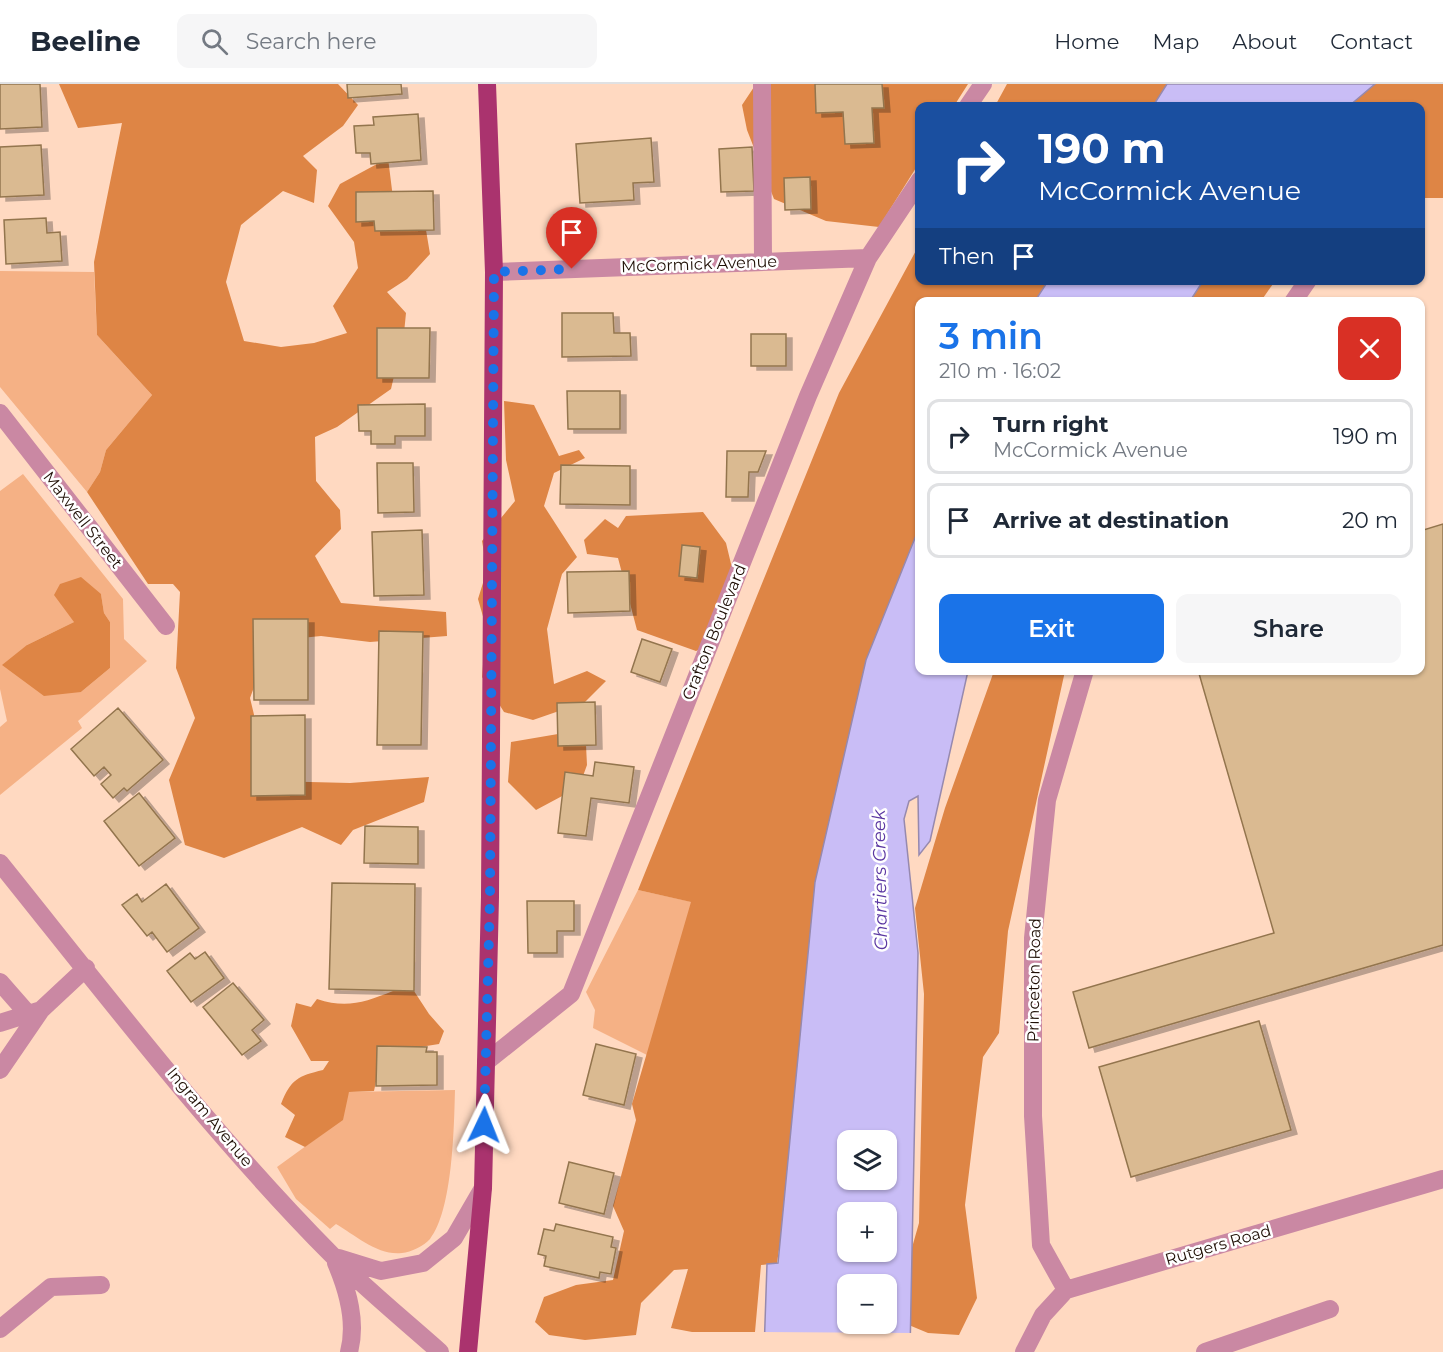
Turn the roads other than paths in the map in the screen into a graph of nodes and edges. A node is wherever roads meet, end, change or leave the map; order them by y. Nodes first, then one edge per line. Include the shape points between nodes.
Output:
1 (488, 84) edge
2 (762, 84) edge
3 (983, 84) edge
4 (971, 102) edge
5 (915, 188) edge
6 (868, 258) junction
7 (763, 261) junction
8 (494, 272) junction
9 (0, 413) edge
10 (166, 626) dead end
11 (1084, 675) edge
12 (0, 863) edge
13 (86, 968) junction
14 (0, 982) edge
15 (35, 1012) junction
16 (0, 1023) edge
17 (486, 1062) junction
18 (0, 1070) edge
19 (1443, 1179) edge
20 (483, 1188) junction
21 (333, 1256) junction
22 (101, 1285) dead end
23 (1066, 1290) junction
24 (1330, 1309) dead end
25 (0, 1329) edge
26 (349, 1352) edge
27 (440, 1352) edge
28 (468, 1352) edge
29 (1024, 1352) edge
30 (1205, 1352) edge

1 - 8 main road
2 - 7 street
3 - 4 street
5 - 6 street, Crafton Boulevard
6 - 7 street, McCormick Avenue
6 - 17 street, Crafton Boulevard via 804,407 571,994
7 - 8 street, McCormick Avenue
8 - 17 main road
9 - 10 street, Maxwell Street
11 - 23 street, Princeton Road via 1047,800 1033,938 1033,1116 1041,1245
12 - 13 street, Ingram Avenue
13 - 15 street
13 - 21 street, Ingram Avenue via 213,1124
14 - 15 street
15 - 16 street
15 - 18 street
17 - 20 main road
19 - 23 street, Rutgers Road
20 - 21 street via 454,1238 423,1263 381,1271
20 - 28 main road
21 - 26 street via 352,1314
21 - 27 street, Ingram Avenue
22 - 25 street via 51,1287
23 - 29 street via 1043,1315
24 - 30 street

